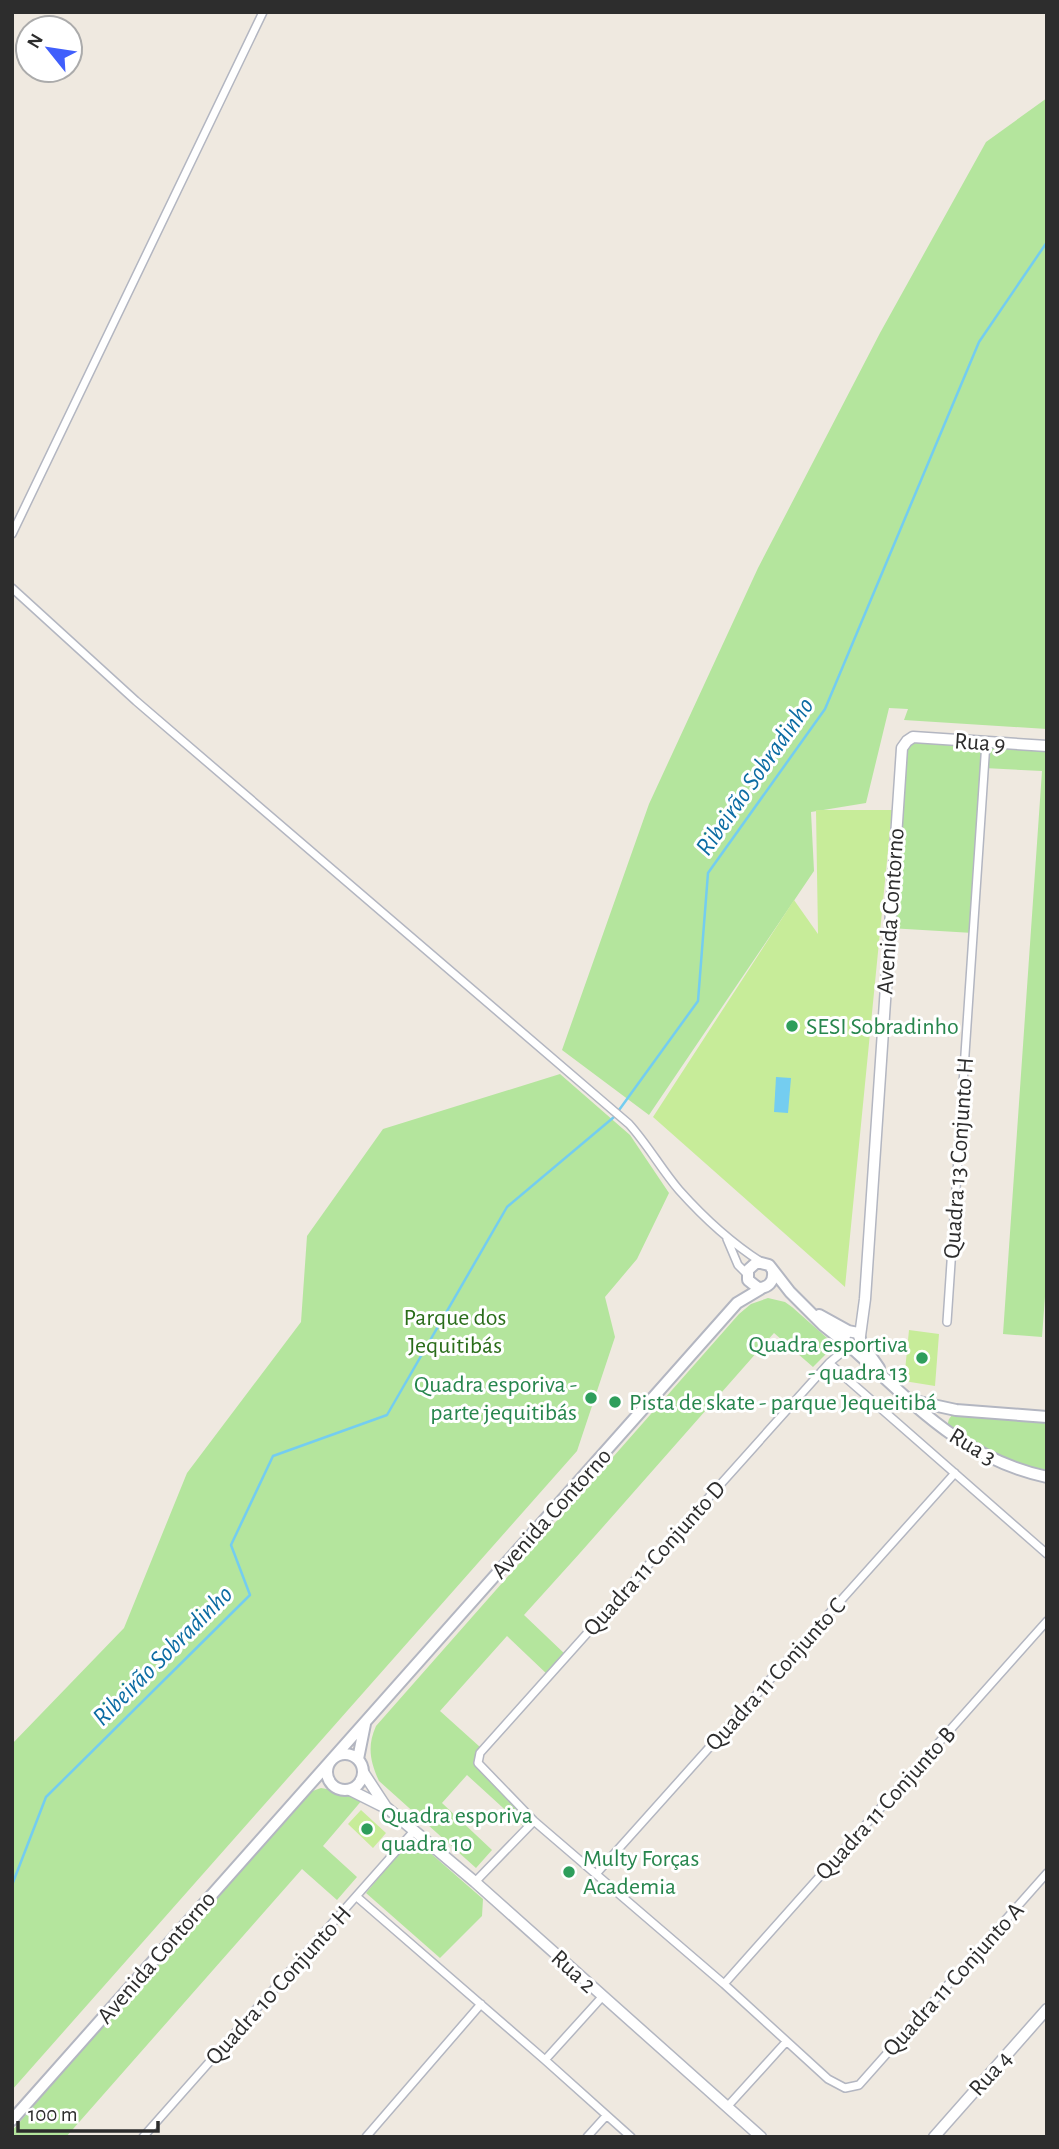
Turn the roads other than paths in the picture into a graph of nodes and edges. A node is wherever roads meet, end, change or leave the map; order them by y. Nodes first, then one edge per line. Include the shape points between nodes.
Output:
1 (263, 12) edge
2 (12, 534) edge
3 (12, 588) edge
4 (913, 737) joint
5 (986, 742) junction
6 (1047, 747) edge
7 (726, 1238) junction
8 (759, 1260) junction
9 (773, 1272) junction
10 (747, 1275) junction
11 (765, 1287) junction
12 (790, 1292) junction
13 (737, 1303) junction
14 (947, 1322) dead end
15 (852, 1340) junction
16 (829, 1363) junction
17 (908, 1400) junction
18 (956, 1410) junction
19 (1047, 1417) edge
20 (948, 1432) junction
21 (955, 1474) junction
22 (1047, 1477) edge
23 (1047, 1554) edge
24 (1047, 1620) edge
25 (365, 1723) junction
26 (333, 1759) junction
27 (358, 1759) junction
28 (363, 1772) junction
29 (334, 1787) junction
30 (351, 1790) junction
31 (301, 1794) junction
32 (386, 1807) junction
33 (534, 1821) junction
34 (413, 1832) junction
35 (1047, 1873) edge
36 (596, 1874) junction
37 (475, 1882) junction
38 (357, 1897) junction
39 (724, 1984) junction
40 (602, 1997) junction
41 (481, 2004) junction
42 (1047, 2009) edge
43 (786, 2042) junction
44 (545, 2060) junction
45 (727, 2107) junction
46 (606, 2116) junction
47 (12, 2120) edge
48 (143, 2137) edge
49 (366, 2137) edge
50 (587, 2137) edge
51 (631, 2137) edge
52 (761, 2137) edge
53 (934, 2137) edge

1 - 2 street
3 - 7 street via 135,701 629,1124 678,1188
4 - 5 street, Rua 9
4 - 15 street, Avenida Contorno via 902,748 900,758 865,1299
5 - 6 street, Rua 9
5 - 14 street, Quadra 13 Conjunto H
7 - 8 street
7 - 10 street
8 - 9 main road
8 - 10 main road
9 - 11 main road
9 - 12 main road
10 - 11 main road via 754,1286
10 - 13 main road, Avenida Contorno
11 - 12 main road
11 - 13 main road, Avenida Contorno
12 - 15 main road
13 - 25 main road, Avenida Contorno
15 - 16 street, Quadra 11 Conjunto D
15 - 17 main road, Rua 3
16 - 21 street
16 - 33 street, Quadra 11 Conjunto D via 480,1753 480,1767
17 - 18 main road, Rua 3
17 - 20 main road, Rua 3
18 - 19 main road, Rua 3
18 - 20 main road via 947,1422
20 - 22 main road, Rua 3 via 998,1463
21 - 23 street
21 - 36 street, Quadra 11 Conjunto C
24 - 39 street, Quadra 11 Conjunto B
25 - 26 main road, Avenida Contorno
25 - 27 main road
26 - 27 main road via 348,1754
26 - 29 main road via 327,1773
26 - 31 main road, Avenida Contorno
27 - 28 main road
28 - 30 main road via 360,1783
28 - 32 street, Rua 2
29 - 30 main road
29 - 31 main road via 324,1785
30 - 32 street, Rua 2
31 - 47 main road, Avenida Contorno
32 - 34 street, Rua 2
33 - 36 street
33 - 37 street
34 - 37 street, Rua 2
34 - 38 street, Quadra 10 Conjunto H
35 - 43 street, Quadra 11 Conjunto A via 859,2085 838,2086
36 - 39 street
37 - 40 street, Rua 2
38 - 41 street
38 - 48 street, Quadra 10 Conjunto H
39 - 43 street
40 - 44 street
40 - 45 street, Rua 2
41 - 44 street
41 - 49 street
42 - 53 street, Rua 4
43 - 45 street
44 - 46 street
45 - 52 street, Rua 2
46 - 50 street
46 - 51 street

